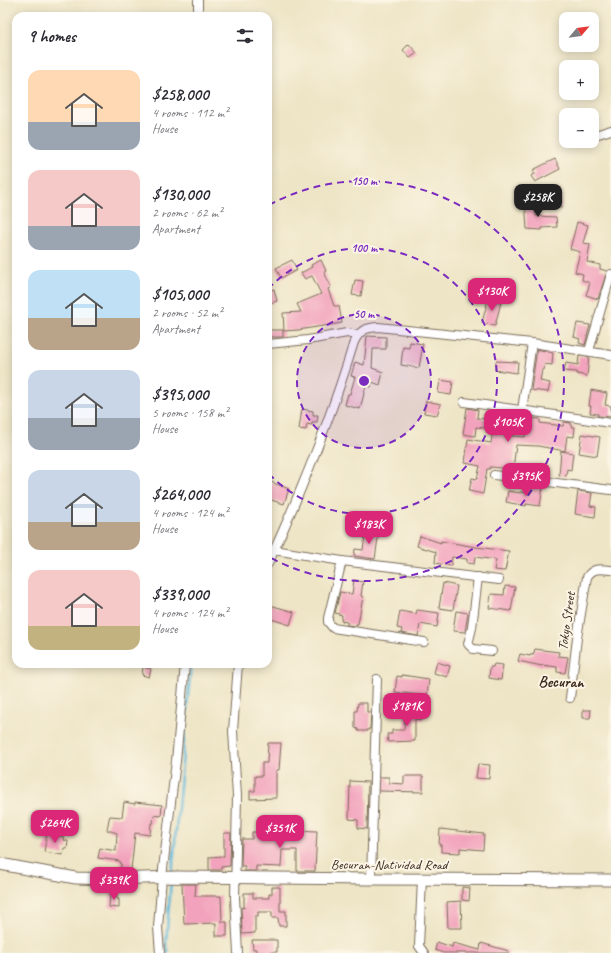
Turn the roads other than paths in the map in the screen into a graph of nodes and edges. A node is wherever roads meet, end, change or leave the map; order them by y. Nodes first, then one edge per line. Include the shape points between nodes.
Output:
1 (198, 0) edge
2 (198, 12) edge
3 (611, 130) edge
4 (599, 134) edge
5 (611, 274) edge
6 (357, 335) junction
7 (272, 344) edge
8 (532, 344) junction
9 (589, 351) junction
10 (611, 354) edge
11 (464, 402) dead end
12 (522, 410) junction
13 (611, 423) edge
14 (494, 475) dead end
15 (611, 490) edge
16 (274, 550) junction
17 (272, 555) edge
18 (342, 561) junction
19 (611, 570) edge
20 (478, 576) junction
21 (499, 580) dead end
22 (424, 642) dead end
23 (492, 651) dead end
24 (185, 668) edge
25 (238, 668) edge
26 (377, 679) dead end
27 (570, 698) dead end
28 (0, 864) edge
29 (169, 877) junction
30 (236, 877) junction
31 (371, 879) junction
32 (422, 879) junction
33 (611, 880) edge
34 (419, 949) edge
35 (160, 953) edge
36 (238, 953) edge
37 (424, 953) edge

1 - 2 street
3 - 4 street
5 - 9 street
6 - 7 street via 347,333
6 - 8 street via 368,328 378,327
6 - 16 street via 312,462
8 - 9 street
8 - 12 street
9 - 10 street
11 - 12 street
12 - 13 street
14 - 15 street
16 - 17 street
16 - 18 street
18 - 20 street
18 - 22 street via 328,618 330,626
19 - 27 street, Tokyo Street via 593,570 587,577
20 - 21 street
20 - 23 street via 468,644 473,649
24 - 29 street
25 - 30 street via 233,731 237,796
26 - 31 street
28 - 29 street, Becuran-Natividad Road via 76,878
29 - 30 street, Becuran-Natividad Road
29 - 35 street via 158,927
30 - 31 street, Becuran-Natividad Road
30 - 36 street
31 - 32 street, Becuran-Natividad Road
32 - 33 street, Becuran-Natividad Road
32 - 34 street
34 - 37 street

